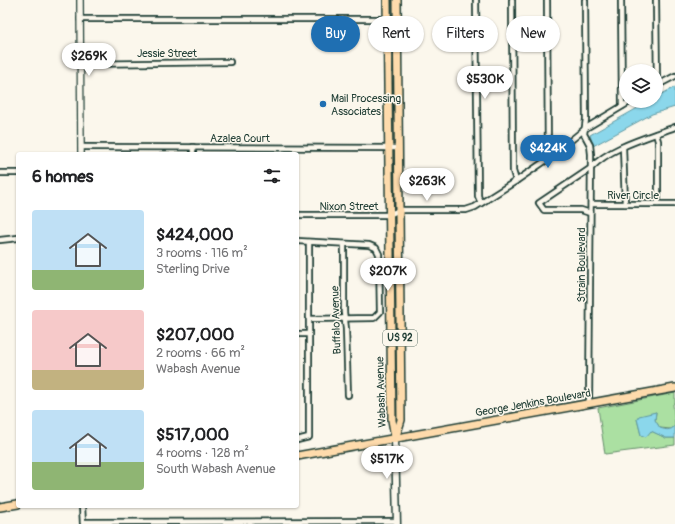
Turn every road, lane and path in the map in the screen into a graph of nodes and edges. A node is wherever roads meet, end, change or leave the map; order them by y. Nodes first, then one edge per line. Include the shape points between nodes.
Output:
1 (80, 0) edge
2 (387, 0) edge
3 (397, 0) edge
4 (476, 0) edge
5 (512, 0) edge
6 (547, 0) edge
7 (586, 0) edge
8 (621, 0) edge
9 (656, 0) edge
10 (387, 16) edge
11 (397, 16) edge
12 (80, 19) junction
13 (368, 20) edge
14 (388, 52) edge
15 (398, 52) edge
16 (230, 62) dead end
17 (80, 64) junction
18 (622, 64) edge
19 (656, 64) edge
20 (675, 76) edge
21 (663, 82) edge
22 (619, 108) edge
23 (675, 127) edge
24 (586, 128) junction
25 (656, 134) junction
26 (81, 147) junction
27 (193, 147) junction
28 (389, 148) junction
29 (399, 148) junction
30 (623, 148) junction
31 (81, 152) edge
32 (193, 152) edge
33 (548, 159) junction
34 (591, 168) junction
35 (0, 173) edge
36 (16, 173) edge
37 (516, 181) junction
38 (481, 203) junction
39 (591, 204) junction
40 (625, 204) junction
41 (658, 204) junction
42 (675, 204) edge
43 (399, 210) junction
44 (590, 213) junction
45 (299, 215) edge
46 (389, 215) junction
47 (16, 238) edge
48 (0, 240) edge
49 (299, 241) edge
50 (309, 242) junction
51 (344, 244) junction
52 (389, 291) junction
53 (400, 291) junction
54 (345, 318) junction
55 (309, 319) junction
56 (299, 334) edge
57 (309, 334) junction
58 (675, 388) edge
59 (348, 395) dead end
60 (589, 404) junction
61 (395, 439) junction
62 (299, 440) edge
63 (299, 456) edge
64 (16, 504) edge
65 (0, 507) edge
66 (82, 508) edge
67 (83, 523) edge
68 (397, 523) edge

1 - 12 street
2 - 10 main road, Wabash Avenue / US 92
3 - 11 main road, Wabash Avenue / US 92
4 - 38 street via 478,196
5 - 37 street via 513,171
6 - 33 street
7 - 24 street, Strain Boulevard
8 - 18 street
9 - 19 street
12 - 13 street
12 - 17 street
14 - 28 main road, Wabash Avenue / US 92
15 - 29 main road, Wabash Avenue / US 92
16 - 17 street, Jessie Street
17 - 26 street
20 - 21 street
22 - 24 street
23 - 25 street
24 - 33 street
24 - 34 street, Strain Boulevard via 584,134 590,145
25 - 30 street
25 - 41 street
26 - 27 street, Azalea Court
26 - 31 street
27 - 28 street, Azalea Court
27 - 32 street
28 - 29 street, Azalea Court
28 - 46 main road, Wabash Avenue / US 92
29 - 43 main road, Wabash Avenue / US 92
30 - 34 street
30 - 40 street
33 - 37 street
34 - 39 street, Strain Boulevard
34 - 44 street via 539,203 544,210 581,210
35 - 36 street
37 - 38 street
38 - 43 street via 466,210 455,211
39 - 40 street, River Circle
39 - 44 street, Strain Boulevard
40 - 41 street, River Circle
41 - 42 street, River Circle
43 - 46 street, Nixon Street
43 - 53 main road, Wabash Avenue / US 92
44 - 60 street, Strain Boulevard
45 - 46 street, Nixon Street
46 - 52 main road, Wabash Avenue / US 92
47 - 48 street
49 - 50 street
50 - 51 street
50 - 55 street
51 - 54 street, Buffalo Avenue
51 - 54 street via 369,245 380,254 380,312 374,318
52 - 53 main road
52 - 61 main road, Wabash Avenue / US 92 via 392,420
53 - 61 main road, Wabash Avenue / US 92 via 401,420
54 - 55 street
54 - 59 street, Buffalo Avenue
55 - 57 street
56 - 57 street
57 - 62 street via 309,438
58 - 60 main road, George Jenkins Boulevard
60 - 61 main road, George Jenkins Boulevard
61 - 63 main road, George Jenkins Boulevard
61 - 68 main road
64 - 65 main road
66 - 67 street
67 - 68 street

